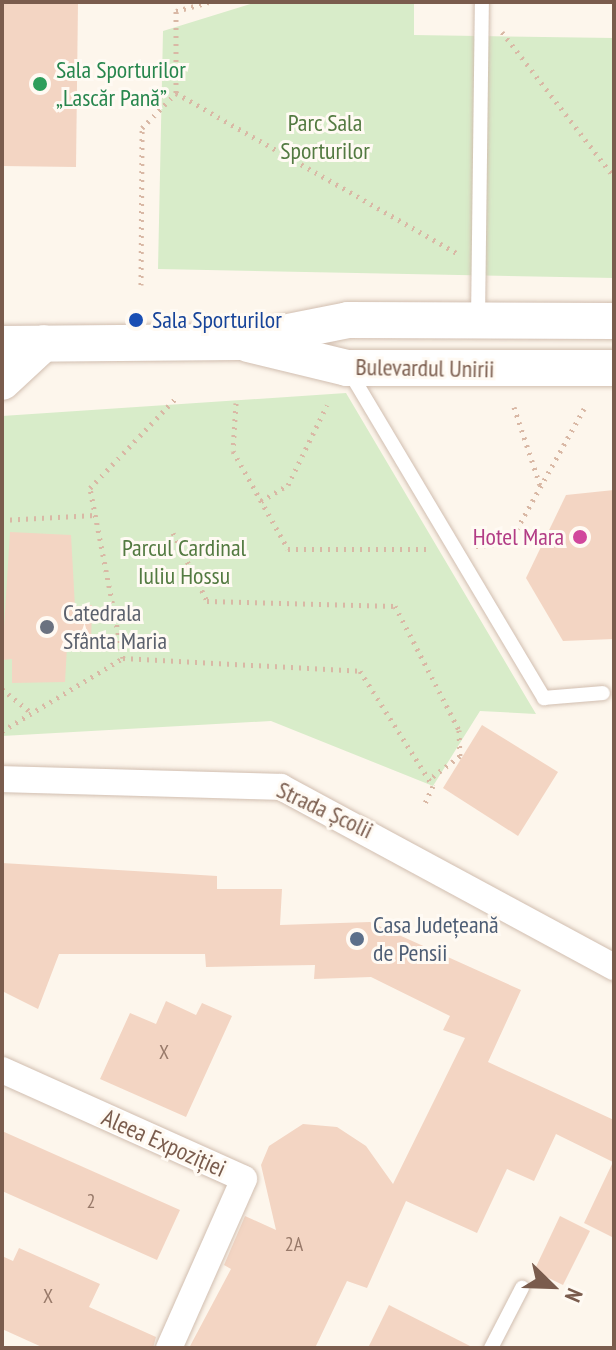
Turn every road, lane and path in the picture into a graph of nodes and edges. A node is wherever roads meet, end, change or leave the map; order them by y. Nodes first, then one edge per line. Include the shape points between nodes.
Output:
1 (176, 2) edge
2 (209, 2) edge
3 (482, 4) edge
4 (176, 11) junction
5 (176, 93) junction
6 (614, 177) edge
7 (479, 267) junction
8 (141, 285) dead end
9 (478, 320) junction
10 (614, 321) edge
11 (238, 342) junction
12 (44, 343) junction
13 (2, 344) edge
14 (347, 368) junction
15 (614, 368) edge
16 (2, 382) edge
17 (175, 399) dead end
18 (236, 403) dead end
19 (327, 405) dead end
20 (514, 407) dead end
21 (584, 409) dead end
22 (541, 486) junction
23 (261, 501) junction
24 (95, 515) junction
25 (2, 520) edge
26 (173, 533) dead end
27 (449, 549) junction
28 (123, 658) junction
29 (2, 689) edge
30 (603, 693) dead end
31 (32, 713) junction
32 (2, 731) edge
33 (2, 779) edge
34 (429, 779) junction
35 (424, 805) dead end
36 (614, 967) edge
37 (2, 1070) edge
38 (522, 1288) dead end
39 (169, 1348) edge
40 (491, 1348) edge

1 - 4 path
2 - 4 path
3 - 6 path
3 - 7 lane
4 - 5 path
5 - 7 path
5 - 8 path via 142,128
7 - 9 lane
9 - 10 main road, Bulevardul Unirii
9 - 11 main road, Bulevardul Unirii via 348,320
11 - 12 main road, Bulevardul Unirii
11 - 14 main road, Bulevardul Unirii
12 - 13 main road, Bulevardul Unirii
12 - 16 main road
14 - 15 main road, Bulevardul Unirii
14 - 27 lane
17 - 24 path via 90,488
18 - 23 path via 233,451
19 - 23 path via 288,485
20 - 22 path
21 - 22 path
22 - 27 path via 509,543
23 - 27 path via 288,549
24 - 25 path
24 - 28 path
26 - 34 path via 207,601 395,606 459,730 460,756
27 - 30 lane via 544,698
28 - 31 path
28 - 34 path via 360,671
29 - 31 path
31 - 32 path
33 - 36 street, Strada Școlii via 281,787
34 - 35 path
37 - 39 street, Aleea Expoziției via 244,1179
38 - 40 lane

